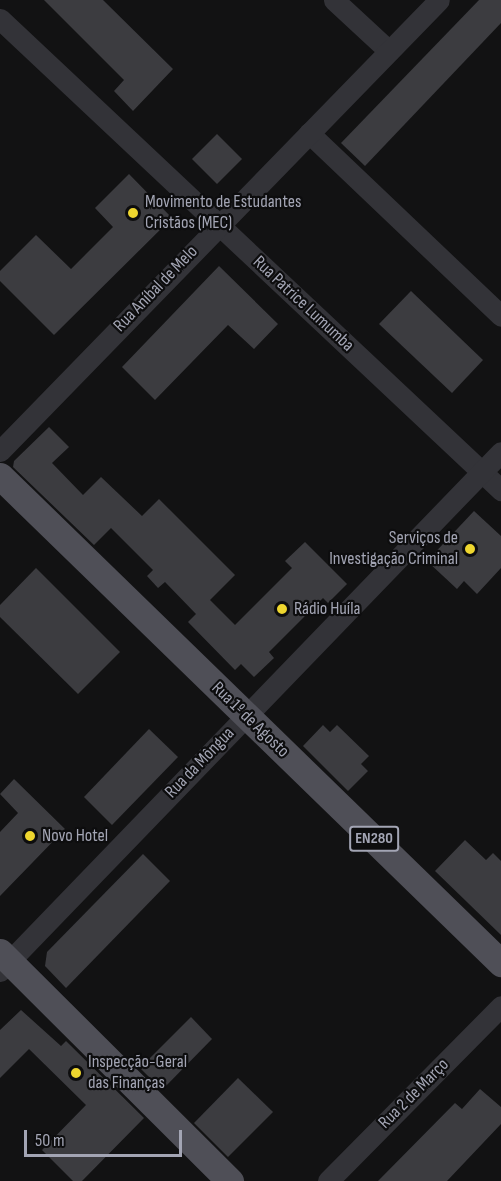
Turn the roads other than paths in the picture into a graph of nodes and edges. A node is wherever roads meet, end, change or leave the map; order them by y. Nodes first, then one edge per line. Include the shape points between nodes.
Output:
1 (334, 0) edge
2 (439, 0) edge
3 (0, 20) edge
4 (389, 51) junction
5 (309, 133) junction
6 (218, 225) junction
7 (501, 316) edge
8 (0, 451) edge
9 (501, 452) edge
10 (482, 472) junction
11 (0, 476) edge
12 (501, 490) edge
13 (246, 716) junction
14 (3, 961) edge
15 (501, 963) edge
16 (501, 1006) edge
17 (230, 1181) edge
18 (328, 1181) edge

1 - 4 street
2 - 4 street, Rua Aníbal de Melo
3 - 6 street, Rua Patrice Lumumba
4 - 5 street, Rua Aníbal de Melo
5 - 6 street, Rua Aníbal de Melo
5 - 7 street
6 - 8 street, Rua Aníbal de Melo
6 - 10 street, Rua Patrice Lumumba
9 - 10 street, Rua da Môngua
10 - 12 street, Rua Patrice Lumumba
10 - 13 street, Rua da Môngua
11 - 13 main road, Rua 1º de Agosto / EN280
13 - 14 street, Rua da Môngua
13 - 15 main road, Rua 1º de Agosto / EN280
14 - 17 main road
16 - 18 street, Rua 2 de Março

